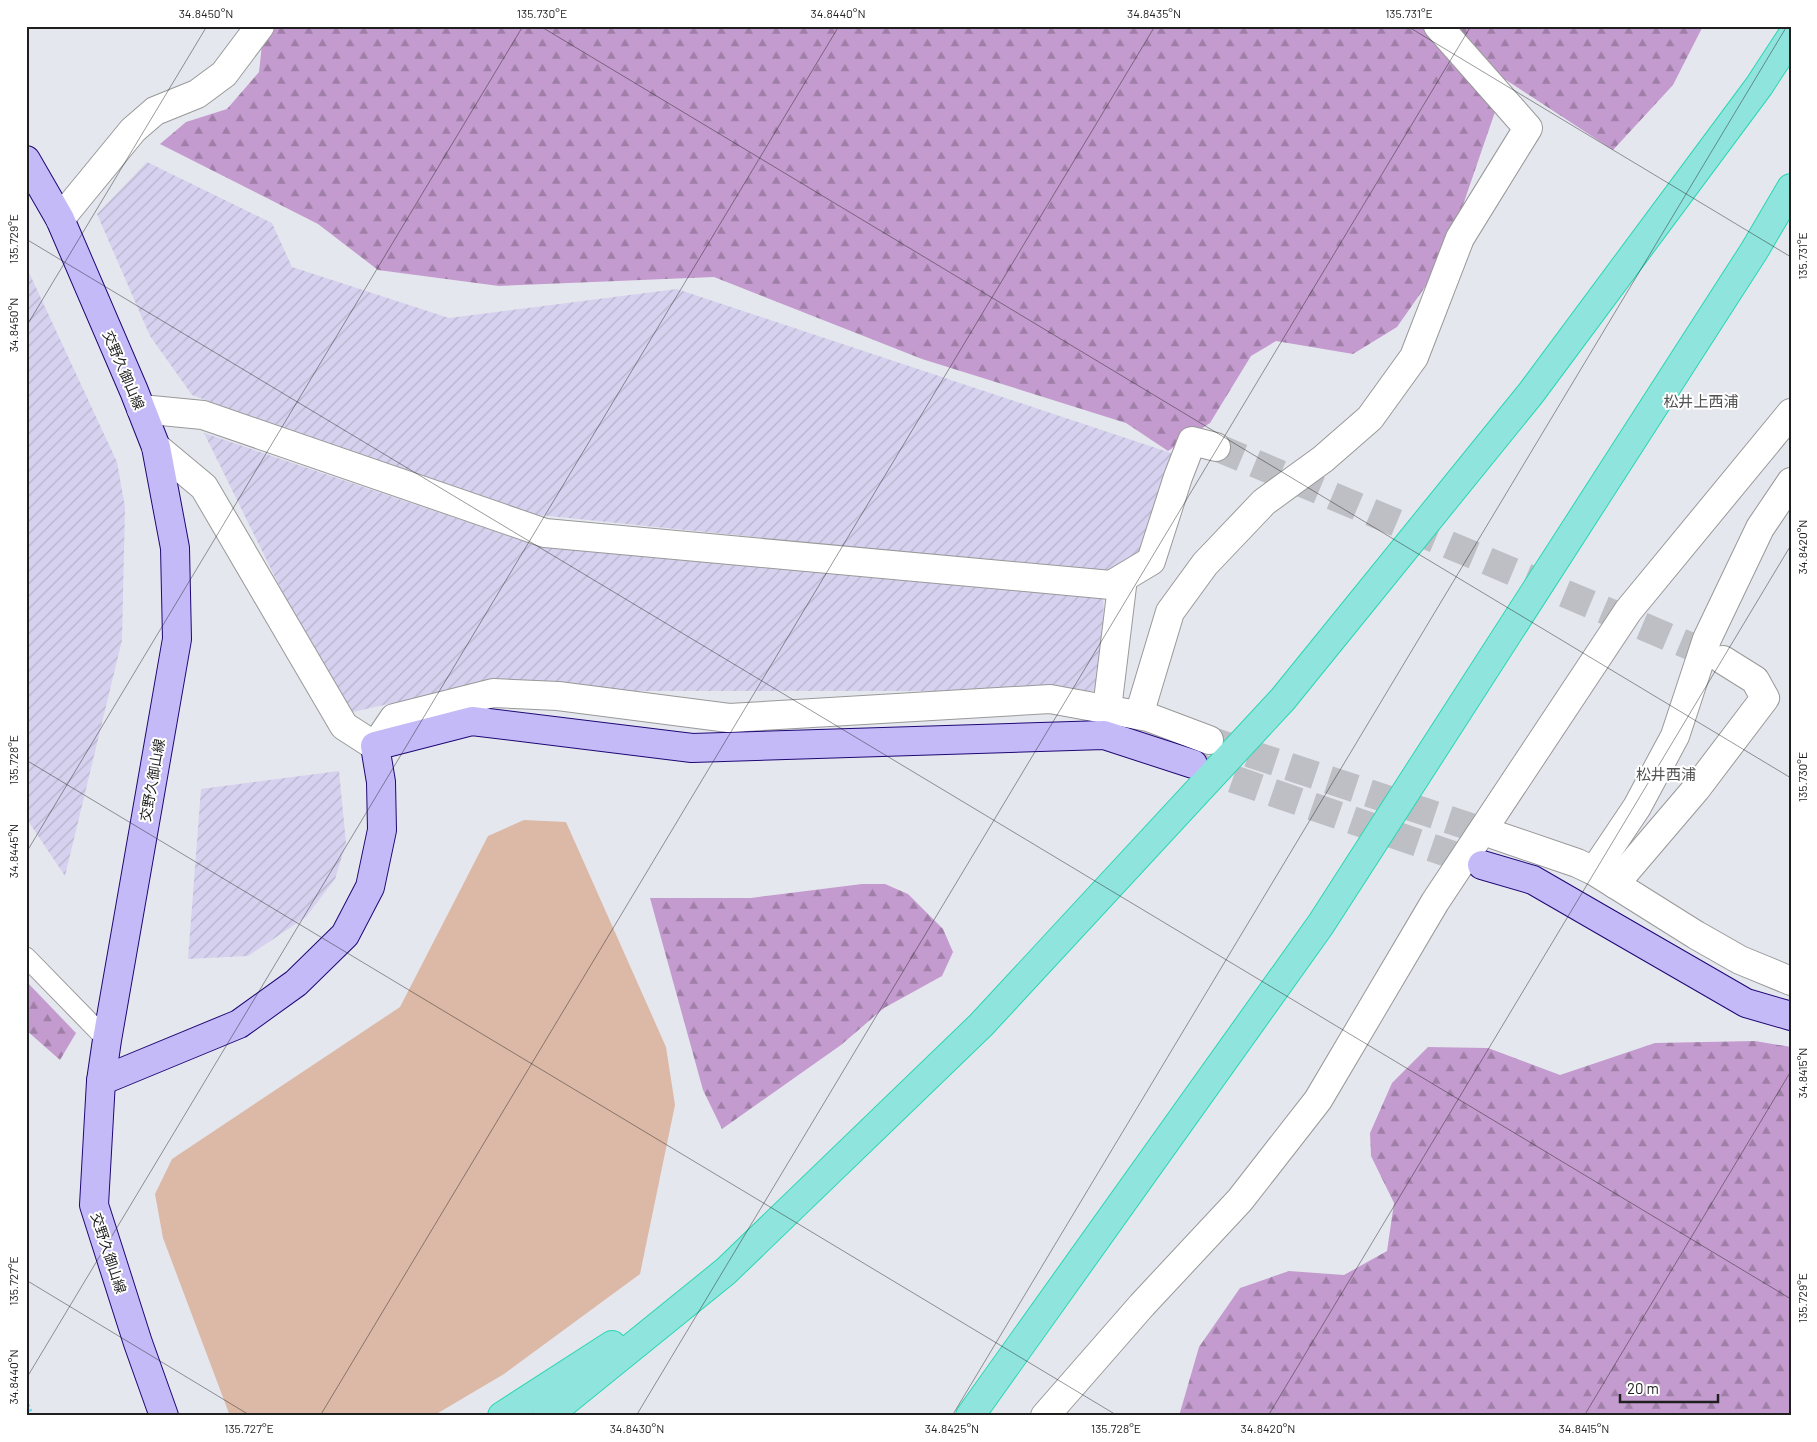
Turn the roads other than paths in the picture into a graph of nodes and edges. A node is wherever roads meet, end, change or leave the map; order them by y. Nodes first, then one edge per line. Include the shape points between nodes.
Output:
1 (260, 26) edge
2 (1438, 26) edge
3 (1791, 37) edge
4 (26, 160) edge
5 (1791, 188) edge
6 (60, 219) junction
7 (141, 409) junction
8 (1791, 413) edge
9 (156, 447) junction
10 (1216, 448) tunnel mouth
11 (1791, 482) edge
12 (1123, 578) junction
13 (1723, 660) tunnel mouth
14 (1107, 709) junction
15 (1138, 715) junction
16 (1209, 740) tunnel mouth
17 (375, 746) junction
18 (1193, 764) tunnel mouth
19 (1495, 835) tunnel mouth
20 (1482, 865) tunnel mouth
21 (1605, 878) junction
22 (26, 957) edge
23 (1791, 981) edge
24 (1791, 1016) edge
25 (107, 1040) junction
26 (101, 1081) junction
27 (726, 1271) junction
28 (164, 1416) edge
29 (502, 1416) edge
30 (547, 1416) edge
31 (970, 1416) edge
32 (1045, 1416) edge

1 - 6 street via 224,74 197,94 155,112 133,130
2 - 15 street via 1528,128 1460,238 1414,357 1370,418 1323,459 1264,502 1205,564 1170,612
3 - 27 highway via 1760,86 1532,393 1283,699 981,1025
4 - 6 street, 交野久御山線
5 - 31 highway via 1748,260 1321,924
6 - 7 street, 交野久御山線
7 - 9 street, 交野久御山線
7 - 12 street via 203,416 545,533 1111,585
8 - 32 street via 1628,611 1435,902 1318,1100 1240,1200
9 - 17 street via 204,487 344,726
9 - 25 street, 交野久御山線 via 175,548 177,640
10 - 12 street via 1192,441 1151,561
11 - 21 street via 1760,528 1707,639 1675,736 1637,807
12 - 14 street
13 - 21 street via 1755,680 1765,698 1696,789
14 - 15 street
14 - 17 street via 1050,699 729,718 558,696 493,693 394,718
15 - 16 street
17 - 18 street via 472,721 692,748 1104,735
17 - 26 street via 381,782 382,830 370,888 345,935 296,982 239,1024
19 - 21 street via 1577,863
20 - 24 street via 1533,880 1746,1003
21 - 23 street via 1740,960
22 - 25 lane
25 - 26 street, 交野久御山線
26 - 28 street, 交野久御山線 via 94,1205
27 - 29 highway
27 - 30 highway

